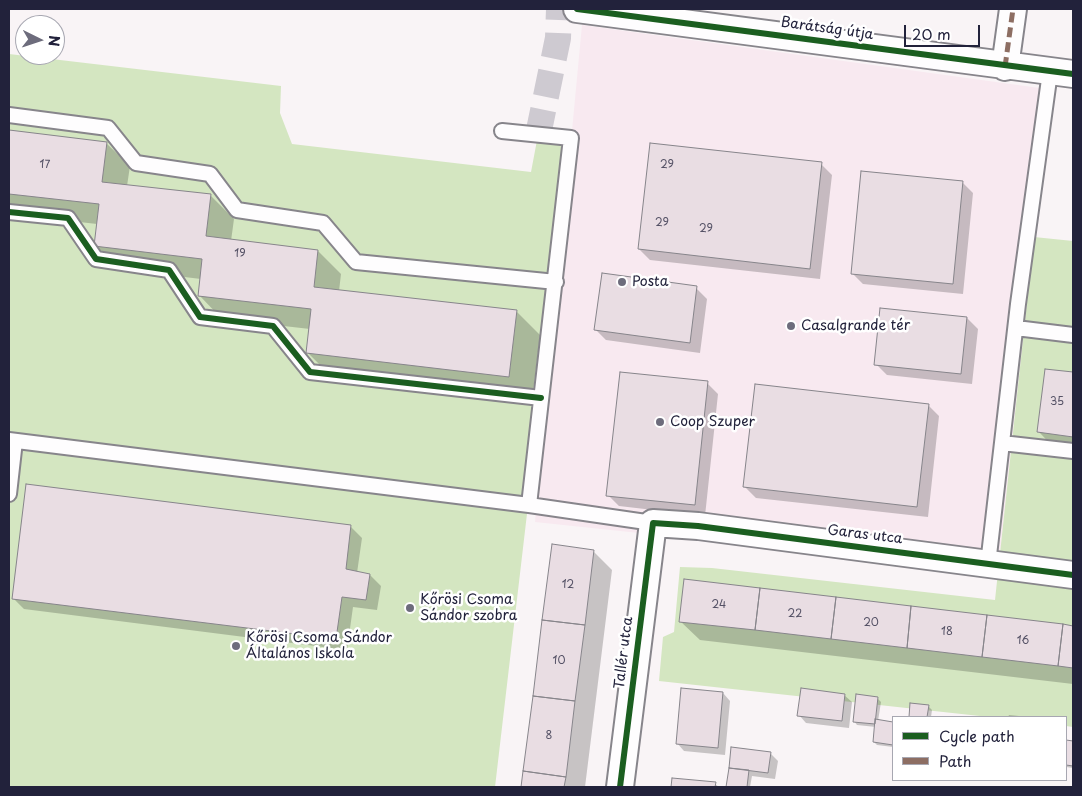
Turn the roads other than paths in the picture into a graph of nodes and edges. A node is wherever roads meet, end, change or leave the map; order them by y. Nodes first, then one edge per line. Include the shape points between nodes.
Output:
1 (577, 9) edge
2 (1013, 9) edge
3 (1005, 67) junction
4 (1062, 73) edge
5 (9, 115) edge
6 (502, 131) dead end
7 (9, 212) edge
8 (556, 282) junction
9 (1016, 328) junction
10 (1073, 336) edge
11 (541, 398) junction
12 (12, 440) edge
13 (1002, 443) junction
14 (1073, 451) edge
15 (9, 494) edge
16 (529, 505) junction
17 (653, 523) junction
18 (988, 564) junction
19 (1073, 575) edge
20 (620, 787) edge

1 - 3 street, Barátság útja
2 - 3 street
3 - 4 street, Barátság útja
4 - 9 lane
5 - 8 lane via 108,128 136,163 210,174 237,210 323,223 356,262
6 - 8 lane via 571,138
7 - 11 lane via 68,218 96,259 169,270 200,317 273,326 310,372
8 - 11 lane
9 - 10 lane
9 - 13 lane
11 - 16 lane
12 - 15 lane
12 - 16 lane
13 - 14 lane
13 - 18 lane
16 - 17 lane
17 - 18 street, Garas utca
17 - 20 street, Tallér utca
18 - 19 street, Garas utca

